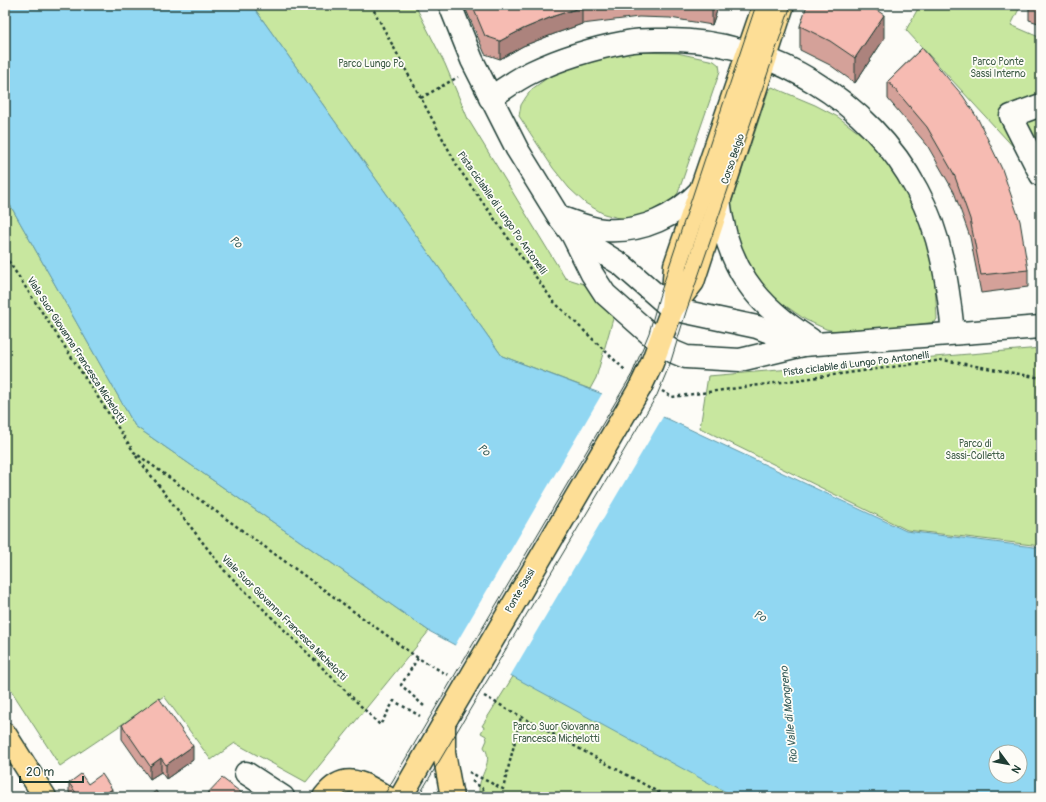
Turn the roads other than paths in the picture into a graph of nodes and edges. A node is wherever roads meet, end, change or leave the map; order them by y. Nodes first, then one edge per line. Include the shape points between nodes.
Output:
1 (450, 5) edge
2 (764, 5) edge
3 (783, 5) edge
4 (757, 55) junction
5 (490, 98) junction
6 (1041, 105) edge
7 (1041, 175) edge
8 (710, 194) junction
9 (566, 225) junction
10 (672, 309) junction
11 (1041, 327) edge
12 (953, 333) junction
13 (660, 343) junction
14 (810, 344) junction
15 (642, 383) joint
16 (446, 719) junction
17 (5, 734) edge
18 (246, 774) dead end
19 (45, 797) edge
20 (283, 797) edge
21 (324, 797) edge
22 (386, 797) edge
23 (401, 797) edge
24 (452, 797) edge

1 - 5 street
2 - 4 main road, Corso Belgio
3 - 4 main road, Corso Belgio
4 - 5 street via 726,45 686,40 628,42 583,53 532,73
4 - 8 main road, Corso Belgio
4 - 12 street via 795,72 848,105 872,127 896,156 918,190 934,228 947,280
5 - 9 street via 517,149
6 - 7 street via 1011,116
8 - 9 street via 692,200 673,214 651,225 633,229 603,230
8 - 10 main road, Corso Belgio via 693,282
8 - 14 street via 738,271 767,306
9 - 10 street via 622,265
9 - 13 street via 605,294
10 - 13 main road, Corso Belgio
10 - 14 street via 757,328
11 - 12 street
12 - 14 street
13 - 14 street via 686,357 740,360
13 - 15 main road, Corso Belgio
15 - 16 main road, Ponte Sassi, bridge
16 - 23 main road, Ponte Sassi
16 - 24 main road via 444,754
17 - 19 main road
18 - 20 street
21 - 22 main road via 334,786 347,780 360,782

